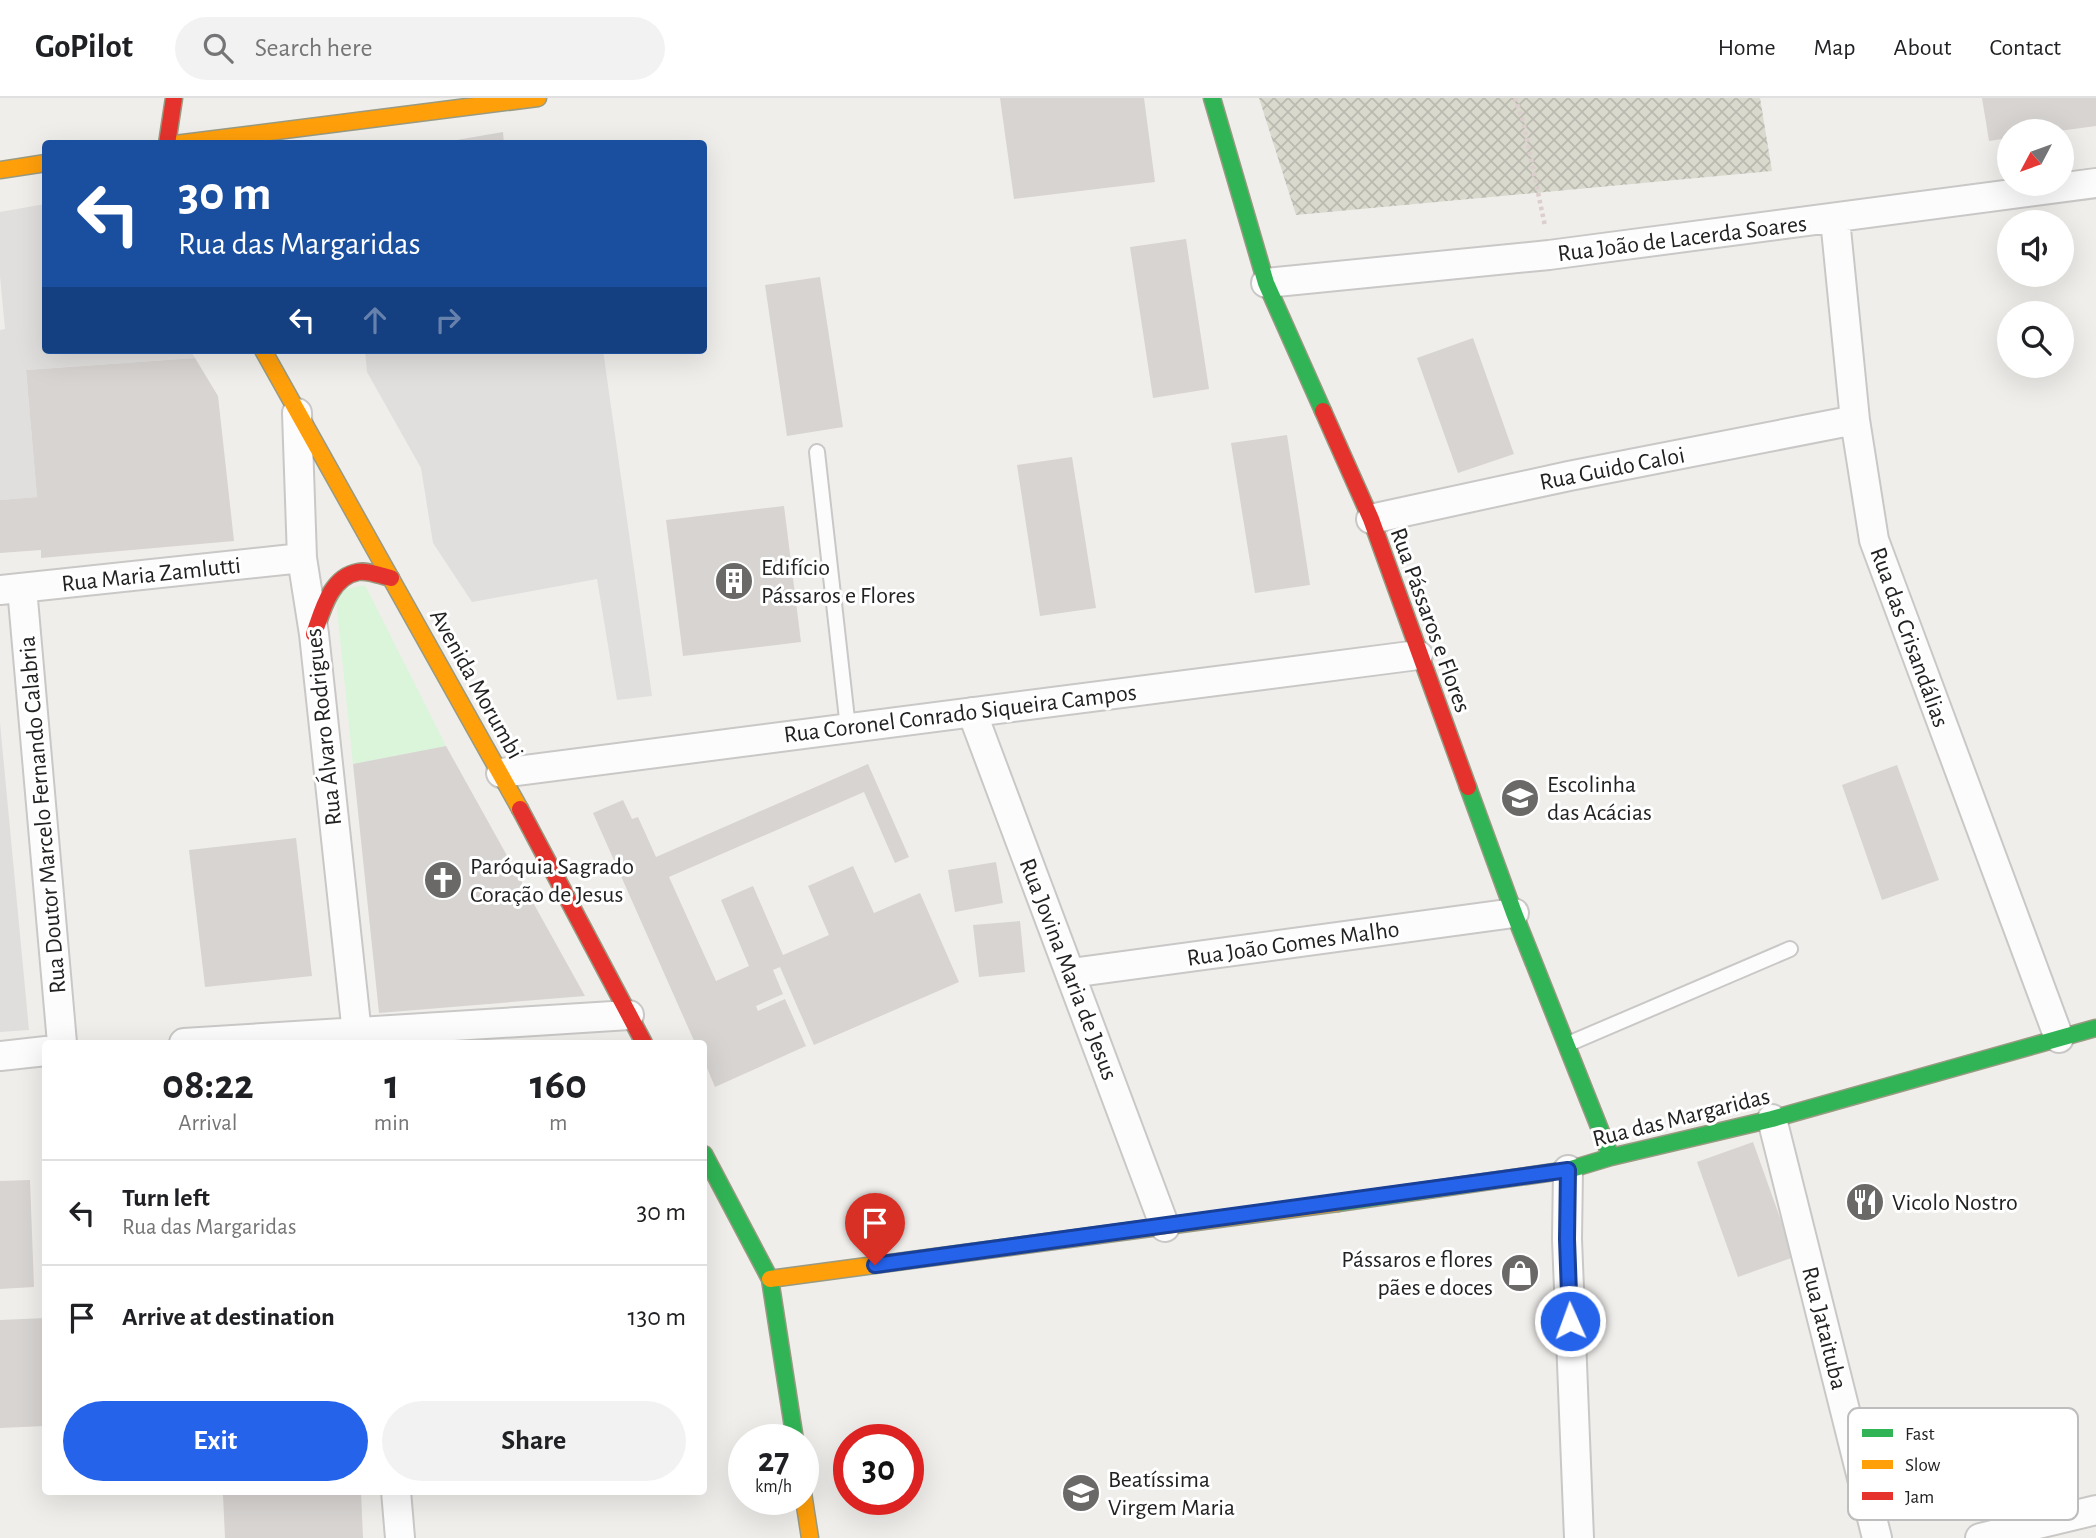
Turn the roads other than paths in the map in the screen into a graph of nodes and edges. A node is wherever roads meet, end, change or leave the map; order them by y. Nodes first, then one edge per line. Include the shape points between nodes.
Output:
1 (174, 98) edge
2 (538, 98) edge
3 (1212, 98) edge
4 (168, 140) edge
5 (207, 140) edge
6 (42, 164) edge
7 (0, 170) edge
8 (2096, 183) edge
9 (1835, 219) junction
10 (1266, 283) junction
11 (265, 354) edge
12 (297, 411) junction
13 (1855, 420) junction
14 (817, 452) dead end
15 (1371, 519) junction
16 (302, 558) junction
17 (391, 578) junction
18 (11, 589) edge
19 (314, 634) junction
20 (1418, 654) junction
21 (972, 712) junction
22 (848, 728) junction
23 (501, 773) junction
24 (1514, 913) junction
25 (1790, 948) dead end
26 (1071, 973) junction
27 (629, 1015) junction
28 (2096, 1028) edge
29 (357, 1038) edge
30 (2059, 1038) junction
31 (62, 1040) edge
32 (288, 1040) edge
33 (643, 1040) edge
34 (1567, 1045) junction
35 (42, 1051) edge
36 (0, 1056) edge
37 (1772, 1119) junction
38 (1611, 1157) junction
39 (707, 1160) edge
40 (1568, 1170) junction
41 (1165, 1227) junction
42 (770, 1279) junction
43 (1848, 1422) edge
44 (793, 1424) edge
45 (396, 1495) edge
46 (2096, 1510) edge
47 (2078, 1514) edge
48 (806, 1515) edge
49 (1872, 1520) edge
50 (2055, 1520) edge
51 (400, 1538) edge
52 (810, 1538) edge
53 (1579, 1538) edge
54 (1877, 1538) edge
55 (1980, 1538) edge

1 - 4 street
2 - 5 street
3 - 10 street, Rua Pássaros e Flores
6 - 7 street
8 - 9 street, Rua João de Lacerda Soares
9 - 10 street, Rua João de Lacerda Soares via 1549,255
9 - 13 street, Rua das Crisandálias
10 - 15 street, Rua Pássaros e Flores
11 - 12 street, Avenida Morumbi
12 - 16 street, Rua Álvaro Rodrigues
12 - 17 street, Avenida Morumbi
13 - 15 street, Rua Guido Caloi
13 - 30 street, Rua das Crisandálias via 1874,540
14 - 22 lane
15 - 20 street, Rua Pássaros e Flores
16 - 18 street, Rua Maria Zamlutti
16 - 19 street, Rua Álvaro Rodrigues
17 - 19 street via 358,572 343,579 332,592
17 - 23 street, Avenida Morumbi
18 - 31 street, Rua Doutor Marcelo Fernando Calabria
19 - 29 street, Rua Álvaro Rodrigues
20 - 21 street, Rua Coronel Conrado Siqueira Campos
20 - 24 street, Rua Pássaros e Flores
21 - 22 street, Rua Coronel Conrado Siqueira Campos
21 - 26 street, Rua Jovina Maria de Jesus
22 - 23 street, Rua Coronel Conrado Siqueira Campos
23 - 27 street, Avenida Morumbi
24 - 26 street, Rua João Gomes Malho
24 - 34 street, Rua Pássaros e Flores
25 - 34 lane
26 - 41 street, Rua Jovina Maria de Jesus
27 - 29 street
27 - 33 street, Avenida Morumbi
28 - 30 street, Rua das Margaridas
29 - 32 street
30 - 37 street, Rua das Margaridas
34 - 38 street, Rua Pássaros e Flores
35 - 36 street
37 - 38 street, Rua das Margaridas
37 - 43 street, Rua Jataituba
38 - 40 street, Rua das Margaridas
39 - 42 street
40 - 41 street, Rua das Margaridas
40 - 53 street
41 - 42 street, Rua das Margaridas
42 - 44 street
45 - 51 street
46 - 47 street
48 - 52 street
49 - 54 street, Rua Jataituba
50 - 55 street

